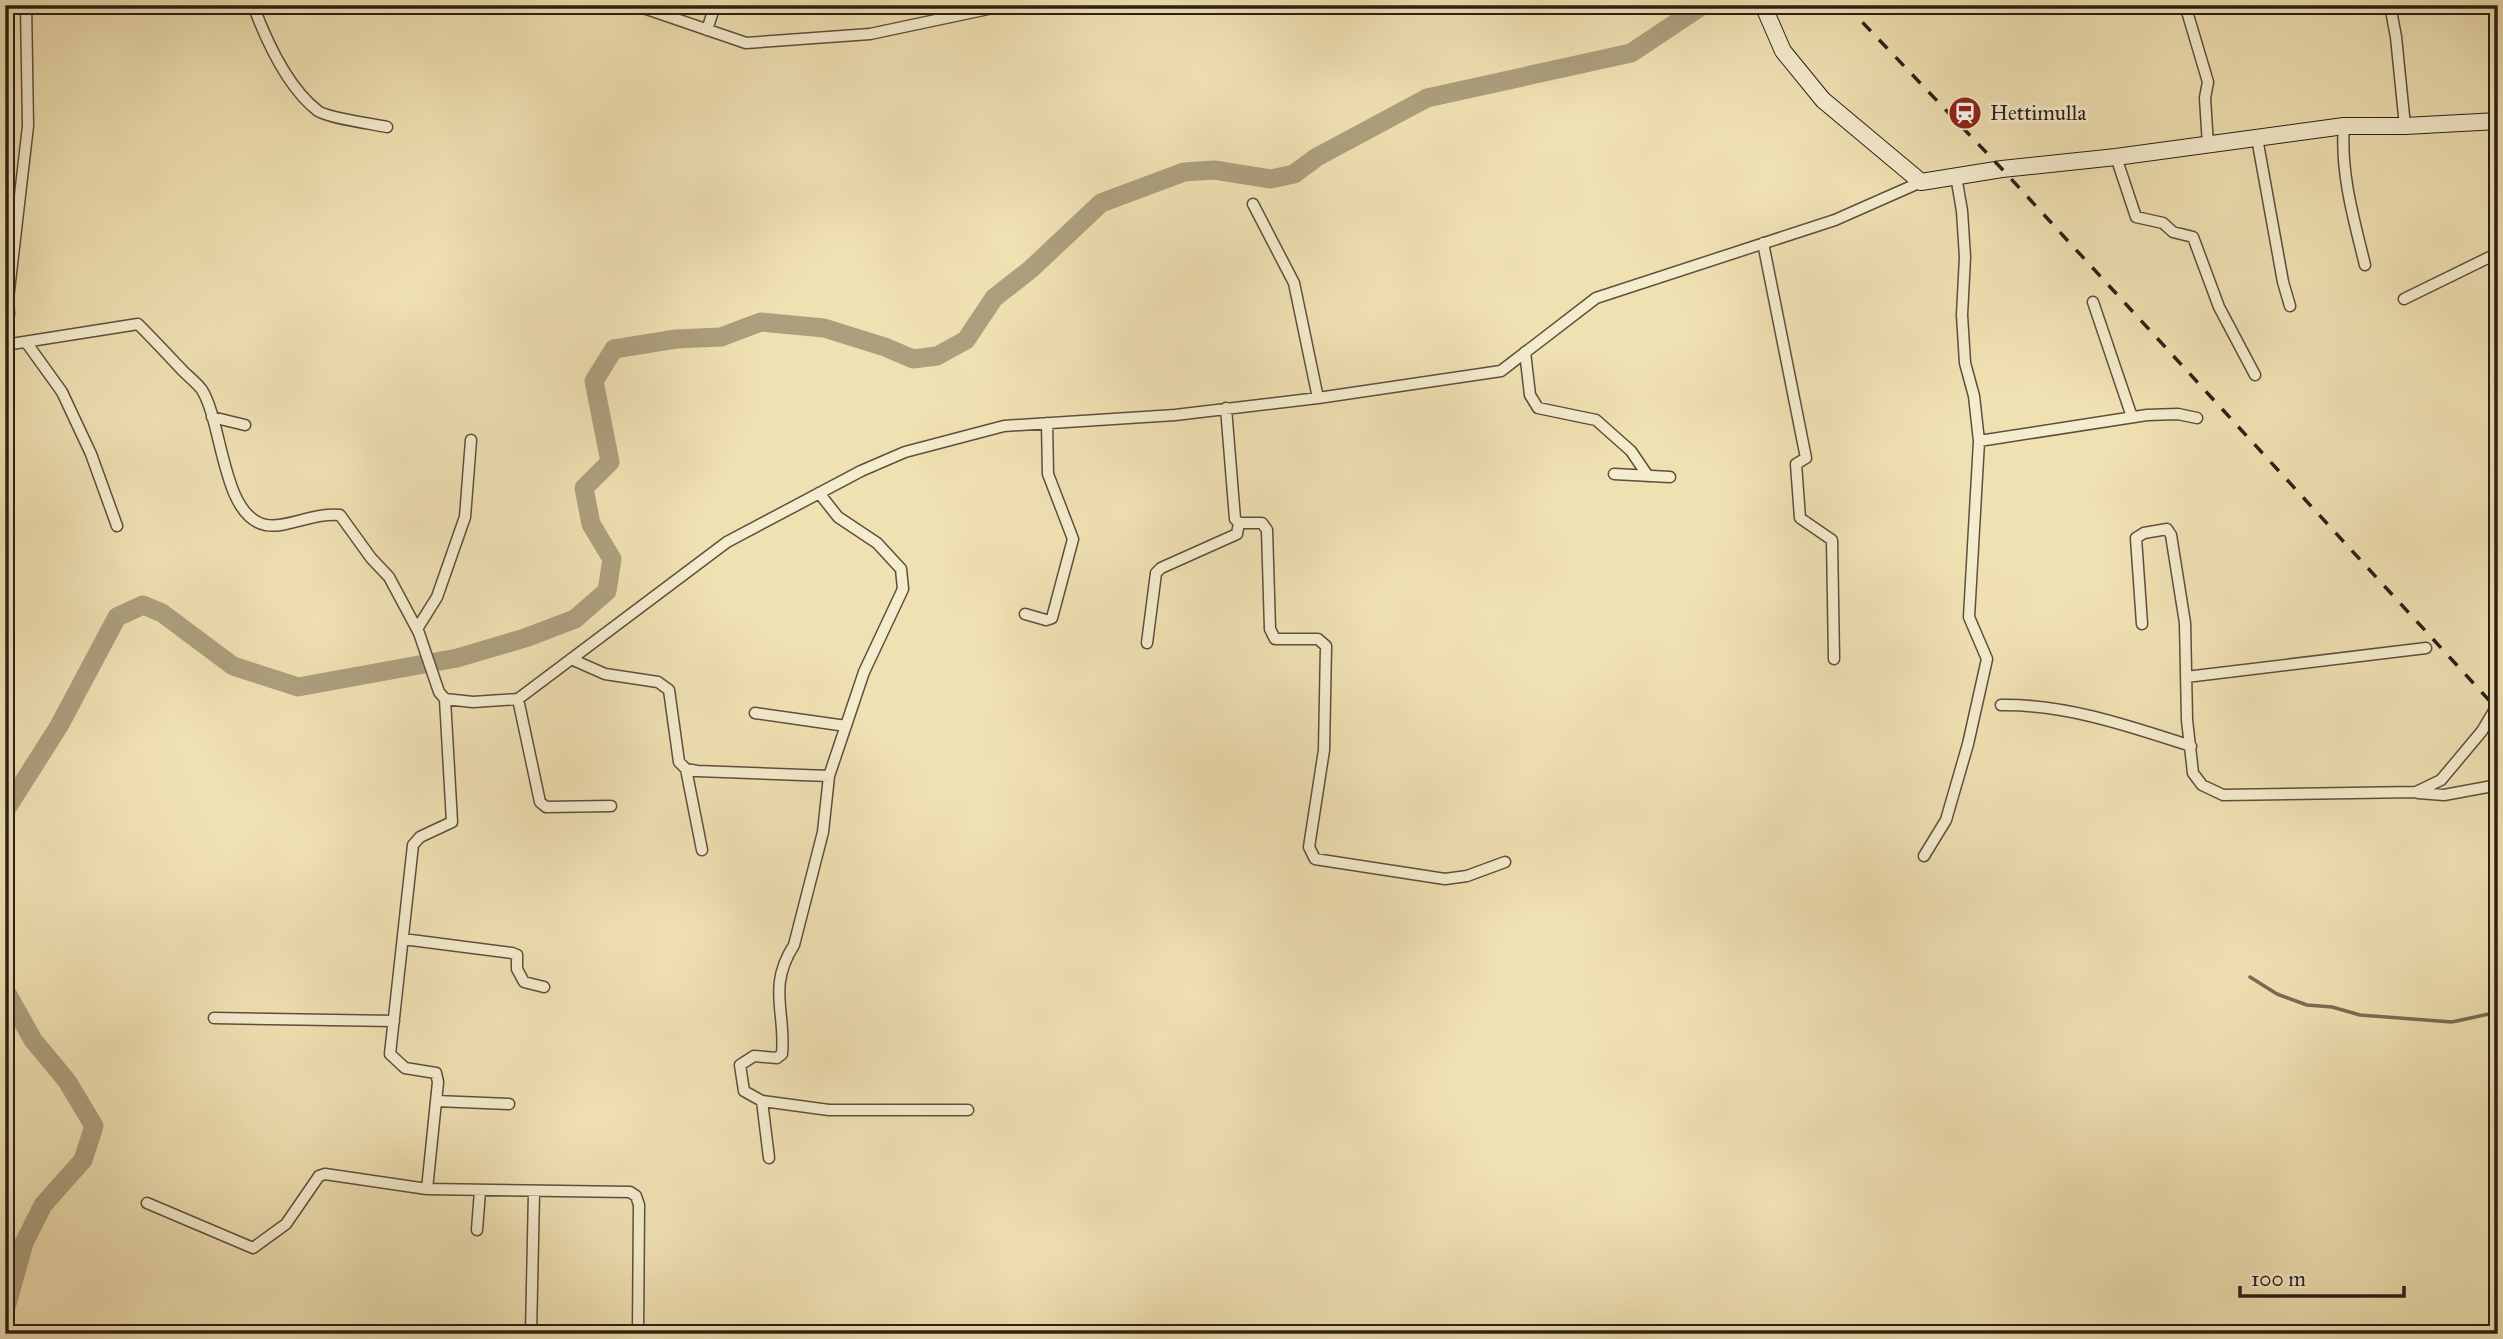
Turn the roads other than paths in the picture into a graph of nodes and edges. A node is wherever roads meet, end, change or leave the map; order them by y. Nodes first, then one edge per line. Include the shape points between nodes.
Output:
1 (26, 5) edge
2 (253, 5) edge
3 (635, 5) edge
4 (715, 5) edge
5 (1007, 5) edge
6 (1763, 5) edge
7 (2390, 5) edge
8 (2186, 8) dead end
9 (967, 10) edge
10 (707, 30) junction
11 (2498, 121) edge
12 (2344, 126) junction
13 (2405, 126) junction
14 (387, 127) dead end
15 (2257, 138) junction
16 (2208, 145) junction
17 (2116, 157) junction
18 (1955, 176) junction
19 (1921, 182) junction
20 (1253, 204) dead end
21 (1763, 243) junction
22 (2498, 253) edge
23 (2365, 265) dead end
24 (2404, 299) dead end
25 (2093, 302) dead end
26 (2290, 306) dead end
27 (7, 314) edge
28 (5, 328) edge
29 (26, 342) junction
30 (5, 345) edge
31 (1525, 352) junction
32 (2255, 375) dead end
33 (1318, 398) junction
34 (1226, 408) junction
35 (212, 417) junction
36 (2132, 417) junction
37 (2197, 418) dead end
38 (1047, 423) junction
39 (245, 425) dead end
40 (471, 440) dead end
41 (1979, 442) junction
42 (1614, 474) dead end
43 (1648, 476) junction
44 (1670, 477) dead end
45 (819, 493) junction
46 (1239, 523) junction
47 (117, 526) dead end
48 (1025, 614) dead end
49 (2142, 624) dead end
50 (418, 631) junction
51 (1147, 643) dead end
52 (2426, 648) dead end
53 (571, 659) junction
54 (1833, 659) dead end
55 (2186, 677) junction
56 (442, 695) junction
57 (518, 698) junction
58 (2498, 704) edge
59 (2001, 705) dead end
60 (755, 713) dead end
61 (846, 726) junction
62 (2191, 746) junction
63 (686, 769) junction
64 (829, 776) junction
65 (2498, 785) edge
66 (2416, 792) junction
67 (611, 806) dead end
68 (702, 850) dead end
69 (1924, 856) dead end
70 (1505, 862) dead end
71 (403, 939) junction
72 (544, 987) dead end
73 (214, 1017) dead end
74 (394, 1021) junction
75 (436, 1101) junction
76 (762, 1101) junction
77 (509, 1104) dead end
78 (968, 1111) dead end
79 (769, 1158) dead end
80 (427, 1189) junction
81 (480, 1191) junction
82 (534, 1192) junction
83 (147, 1203) dead end
84 (477, 1230) dead end
85 (531, 1334) edge
86 (638, 1334) edge

1 - 27 street via 28,126
2 - 14 street via 290,81 320,112
3 - 10 street
4 - 10 street
5 - 9 street
6 - 19 main road via 1783,51 1823,100
7 - 13 street
8 - 16 street via 2208,82
9 - 10 street via 870,34 746,43
11 - 13 main road
12 - 13 main road
12 - 15 main road
12 - 23 street via 2344,159
15 - 16 main road
15 - 26 street
16 - 17 main road
17 - 18 main road
17 - 32 street via 2136,217 2193,237 2219,307
18 - 19 main road
18 - 41 street via 1965,257 1965,363
19 - 21 street via 1835,220
20 - 33 street via 1293,283
21 - 31 street via 1596,298
21 - 54 street via 1806,458 1796,464 1800,517 1832,540
22 - 24 street
25 - 36 street
27 - 28 street
29 - 30 street
29 - 35 street via 138,324 202,390
29 - 47 street via 62,392
31 - 33 street via 1501,371
31 - 43 street via 1530,395 1538,408 1596,420 1631,452
33 - 34 street
34 - 38 street
34 - 46 street via 1235,519
35 - 39 street
35 - 50 street via 233,496 242,510 268,526 340,515 389,577
36 - 37 street via 2178,414
36 - 41 street
38 - 45 street via 1004,426 905,452
38 - 48 street via 1048,474 1073,539 1052,618
40 - 50 street via 465,517 437,597
41 - 69 street via 1969,617 1987,659 1946,820
42 - 43 street
43 - 44 street
45 - 53 street via 727,542
45 - 61 street via 838,517 877,543 901,569 902,589 864,671
46 - 51 street via 1237,534 1156,573
46 - 70 street via 1262,523 1267,530 1270,629 1275,639 1318,639 1326,646 1324,750 1308,847 1315,859 1445,879
49 - 55 street via 2136,538 2167,529 2185,623
50 - 56 street
52 - 55 street
53 - 57 street
53 - 63 street via 605,674 665,685 679,762
55 - 62 street
56 - 57 street via 472,702
56 - 71 street via 452,822 413,845
57 - 67 street via 540,802 546,807
58 - 66 street via 2441,780
59 - 62 street via 2035,704 2093,716
60 - 61 street
61 - 64 street
62 - 66 street via 2193,773 2202,785 2223,795
63 - 64 street
63 - 68 street
64 - 76 street via 823,832 794,945 779,981 782,1054 777,1058 754,1056 740,1065 744,1091
65 - 66 street via 2444,795
71 - 72 street via 512,953 517,955 517,969 524,982
71 - 74 street
73 - 74 street
74 - 75 street via 390,1054 405,1068 436,1073
75 - 77 street
75 - 80 street
76 - 78 street via 829,1110
76 - 79 street
80 - 81 street
80 - 83 street via 319,1176 286,1224 253,1248
81 - 82 street
81 - 84 street
82 - 85 street
82 - 86 street via 630,1192 636,1196

